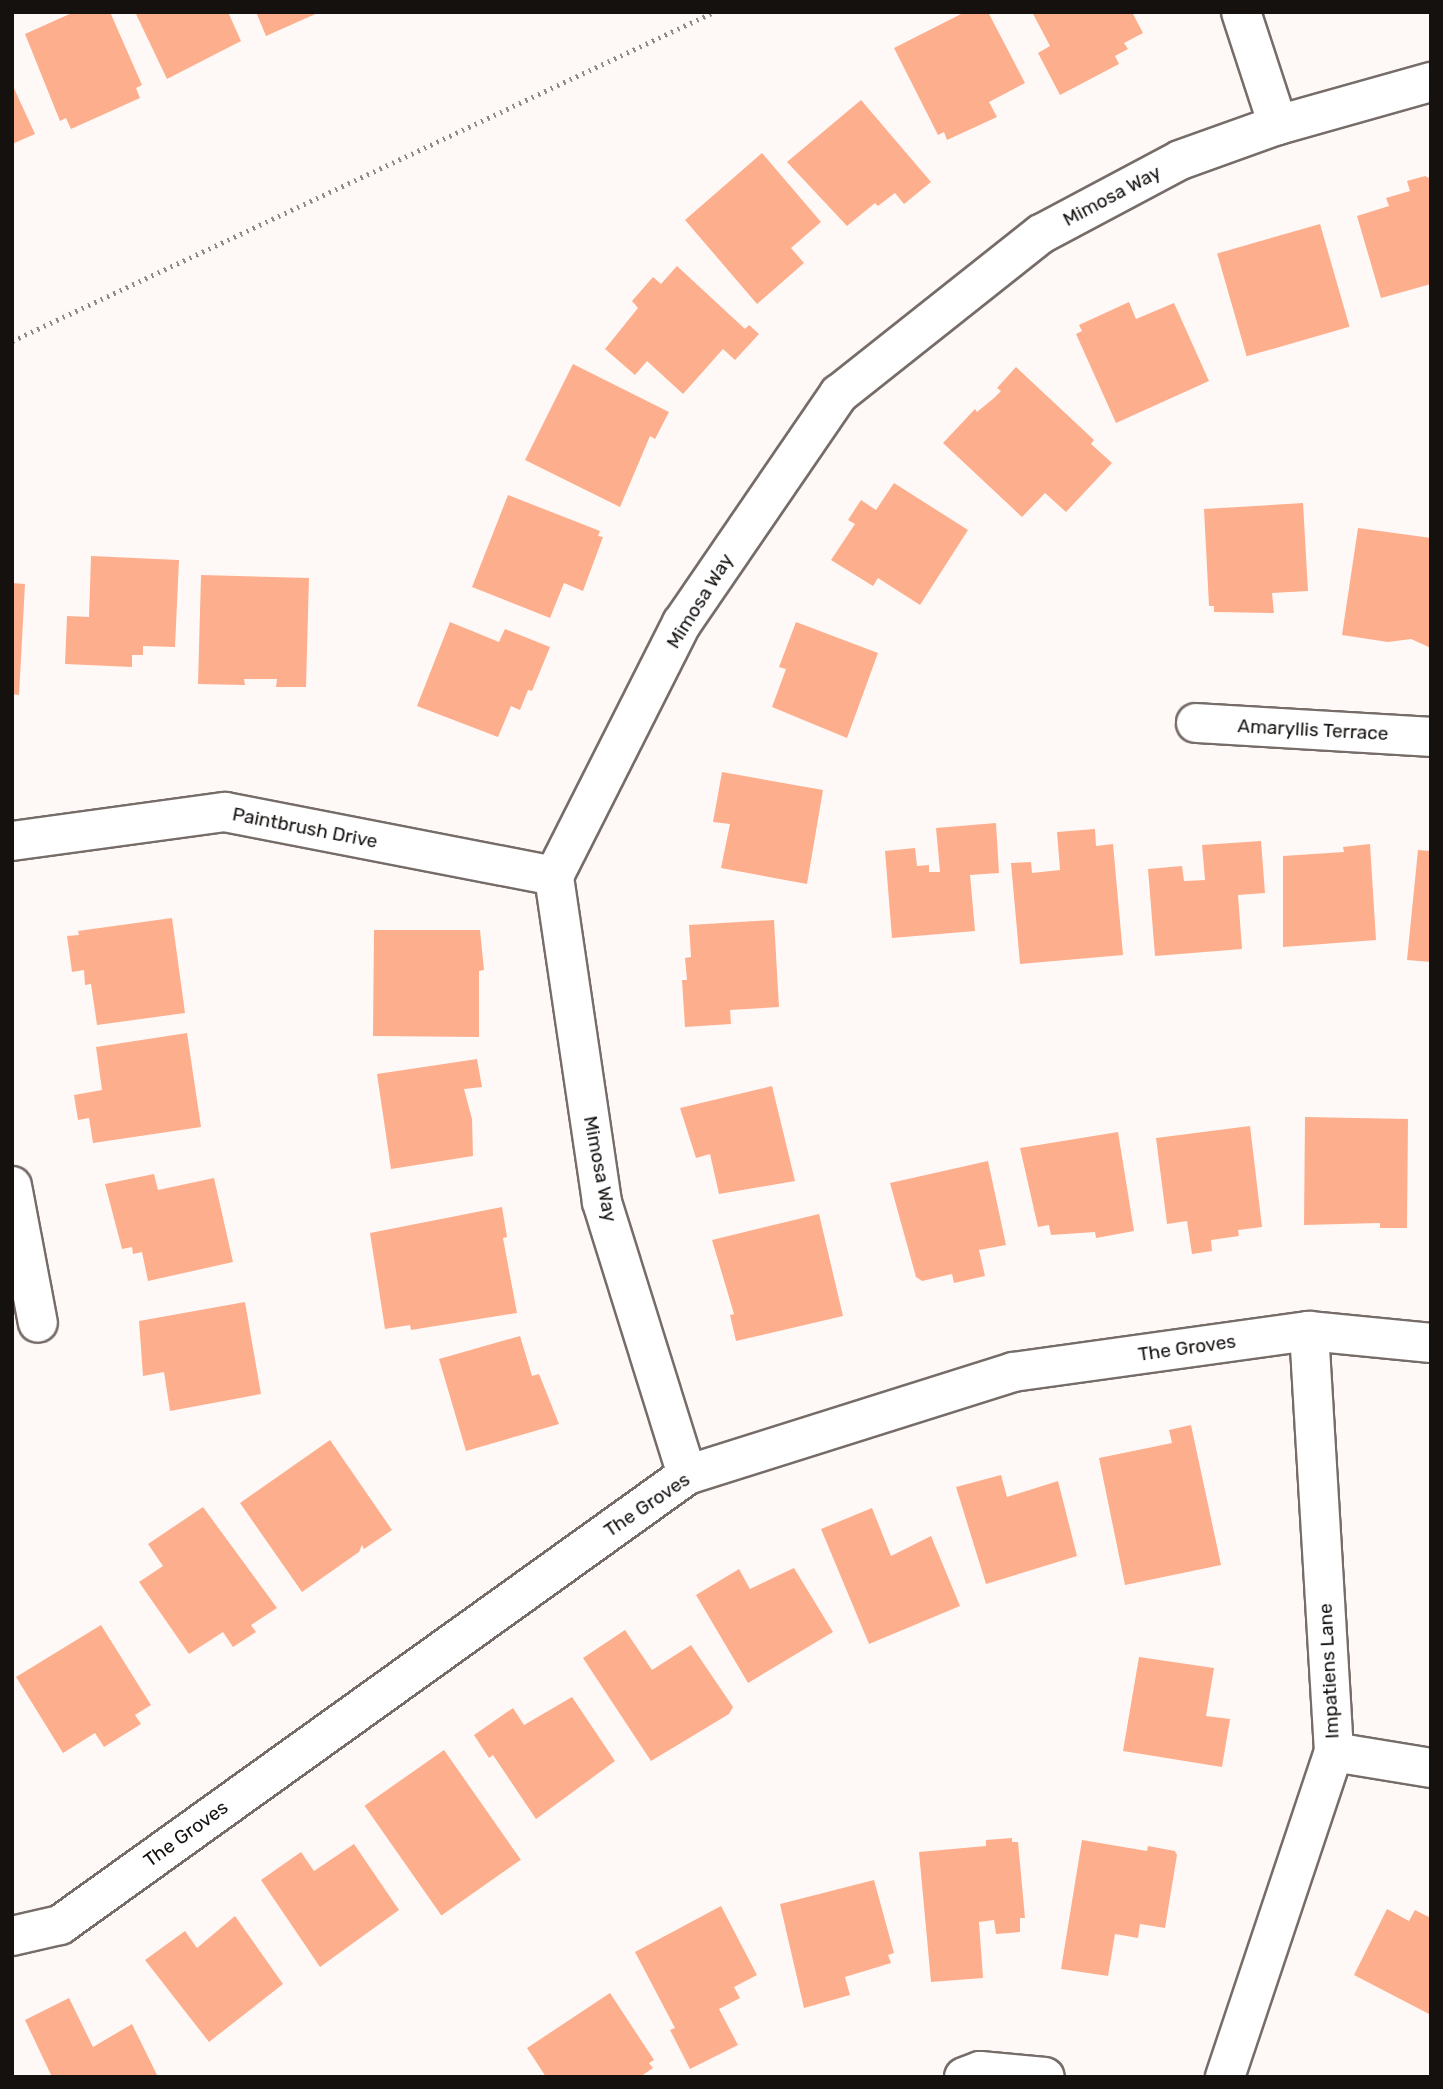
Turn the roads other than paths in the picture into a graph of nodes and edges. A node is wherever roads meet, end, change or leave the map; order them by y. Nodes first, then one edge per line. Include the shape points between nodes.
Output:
1 (1241, 12) edge
2 (1431, 82) edge
3 (1278, 125) junction
4 (1196, 723) dead end
5 (1431, 737) edge
6 (12, 841) edge
7 (554, 876) junction
8 (12, 1186) edge
9 (38, 1323) dead end
10 (1309, 1331) junction
11 (1431, 1343) edge
12 (687, 1475) junction
13 (1334, 1752) junction
14 (1431, 1768) edge
15 (12, 1936) edge
16 (964, 2077) edge
17 (1045, 2077) edge
18 (1225, 2077) edge

1 - 3 street
2 - 3 street, Mimosa Way
3 - 7 street, Mimosa Way via 1180,160 1041,234 839,394 682,623
4 - 5 street, Amaryllis Terrace
6 - 7 street, Paintbrush Drive via 225,812
7 - 12 street, Mimosa Way via 602,1202
8 - 9 street
10 - 11 street, The Groves
10 - 12 street, The Groves via 1013,1372
10 - 13 street, Impatiens Lane
12 - 15 street, The Groves via 60,1925
13 - 14 street
13 - 18 street, Impatiens Lane
16 - 17 street via 980,2071

